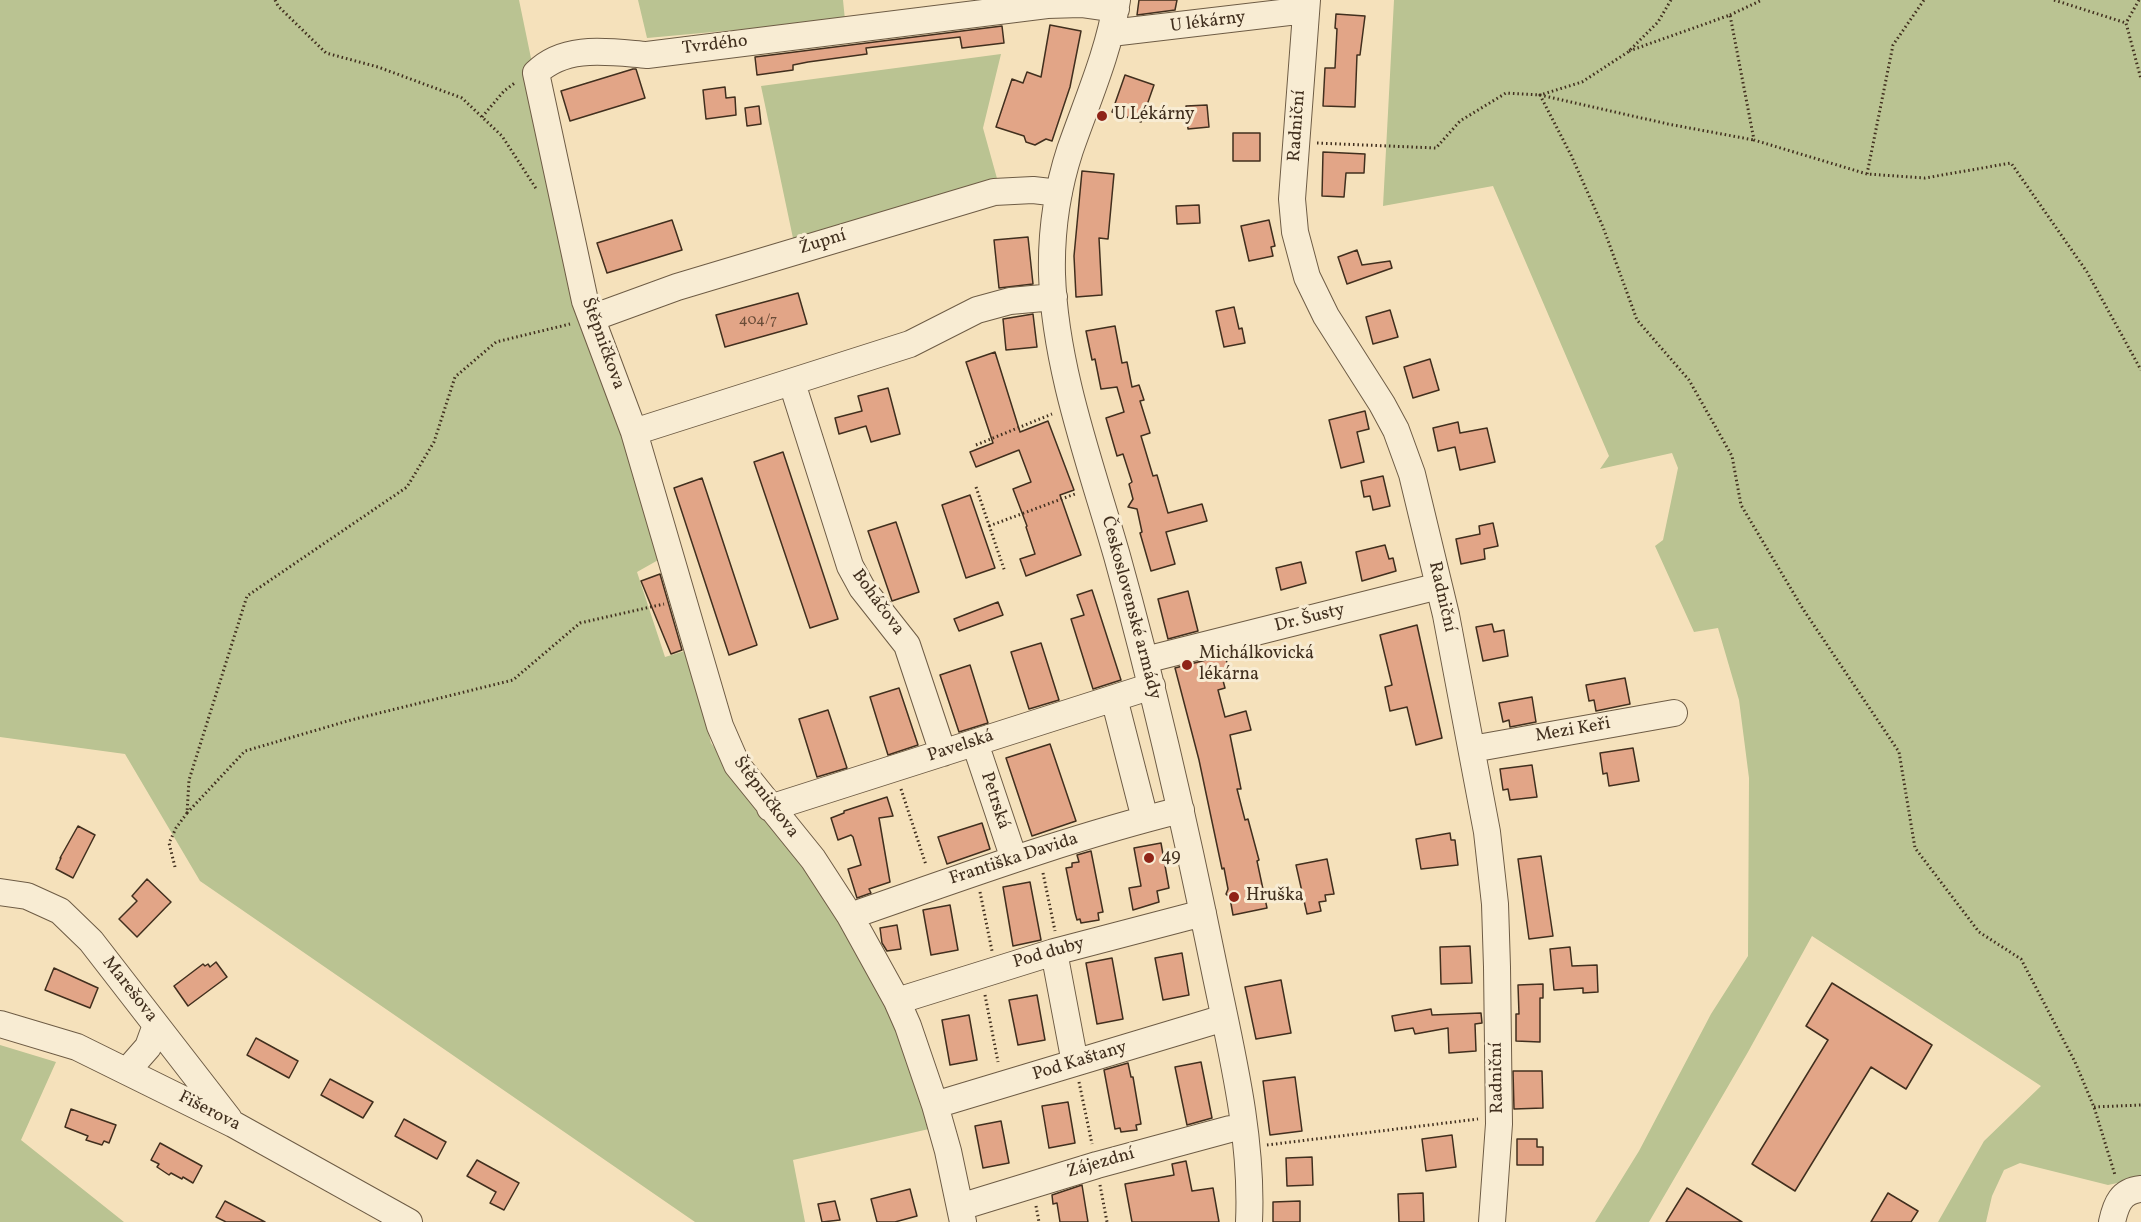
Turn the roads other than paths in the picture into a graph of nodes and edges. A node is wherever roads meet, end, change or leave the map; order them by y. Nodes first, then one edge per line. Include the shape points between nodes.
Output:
1 (1306, 5) edge
2 (1115, 14) edge
3 (1059, 193) junction
4 (582, 287) joint
5 (1054, 297) junction
6 (592, 318) junction
7 (792, 383) junction
8 (634, 432) junction
9 (1439, 586) junction
10 (1145, 660) junction
11 (1152, 686) junction
12 (1114, 698) junction
13 (1674, 713) dead end
14 (975, 743) junction
15 (1472, 749) junction
16 (944, 753) junction
17 (770, 808) junction
18 (1181, 810) junction
19 (1145, 819) junction
20 (1014, 859) junction
21 (0, 892) edge
22 (1203, 913) junction
23 (850, 916) junction
24 (1057, 951) junction
25 (897, 1001) junction
26 (1224, 1018) junction
27 (0, 1024) edge
28 (156, 1025) junction
29 (1075, 1063) junction
30 (127, 1071) junction
31 (935, 1105) junction
32 (233, 1124) junction
33 (1244, 1127) junction
34 (2132, 1193) edge
35 (962, 1215) edge
36 (409, 1222) edge
37 (1249, 1222) edge
38 (1492, 1222) edge
39 (2112, 1222) edge

1 - 2 street, U lékárny
1 - 9 street, Radniční via 1293,199 1295,232 1307,277 1326,316 1396,430 1412,474
2 - 3 street, Československé armády
2 - 4 street, Tvrdého via 1081,4 1047,5 647,55 588,50 555,59 536,73
3 - 5 street, Československé armády via 1053,240
3 - 6 street, Župní via 994,192 677,286
4 - 6 street, Štěpničkova
5 - 7 street via 977,310 910,344
5 - 10 street, Československé armády via 1068,384
6 - 8 street, Štěpničkova
7 - 8 street
7 - 16 street, Boháčova via 850,566 862,588 907,645
8 - 17 street, Štěpničkova via 720,726 737,765
9 - 10 street, Dr. Šusty
9 - 15 street, Radniční
10 - 11 street, Československé armády
11 - 12 street, Pavelská
11 - 18 street, Československé armády
12 - 14 street, Pavelská
12 - 19 street
13 - 15 street, Mezi Keři
14 - 16 street, Pavelská
14 - 20 street, Petrská
15 - 38 street, Radniční via 1495,904 1498,1124
16 - 17 street, Pavelská
17 - 23 street, Štěpničkova via 813,859
18 - 19 street, Františka Davida
18 - 22 street, Československé armády
19 - 20 street, Františka Davida
20 - 23 street, Františka Davida
21 - 28 street, Marešova via 27,897 60,911 91,941
22 - 24 street, Pod duby
22 - 26 street, Československé armády
23 - 25 street, Štěpničkova
24 - 25 street, Pod duby
24 - 29 street
25 - 31 street, Štěpničkova
26 - 29 street, Pod Kaštany
26 - 33 street, Československé armády
27 - 30 street, Fišerova via 77,1047
28 - 30 street via 148,1047
28 - 32 street, Marešova
29 - 31 street, Pod Kaštany
30 - 32 street, Fišerova
31 - 35 street, Štěpničkova
32 - 36 street, Fišerova
33 - 35 street, Zájezdní via 1096,1165
33 - 37 street, Československé armády
34 - 39 street via 2114,1211

